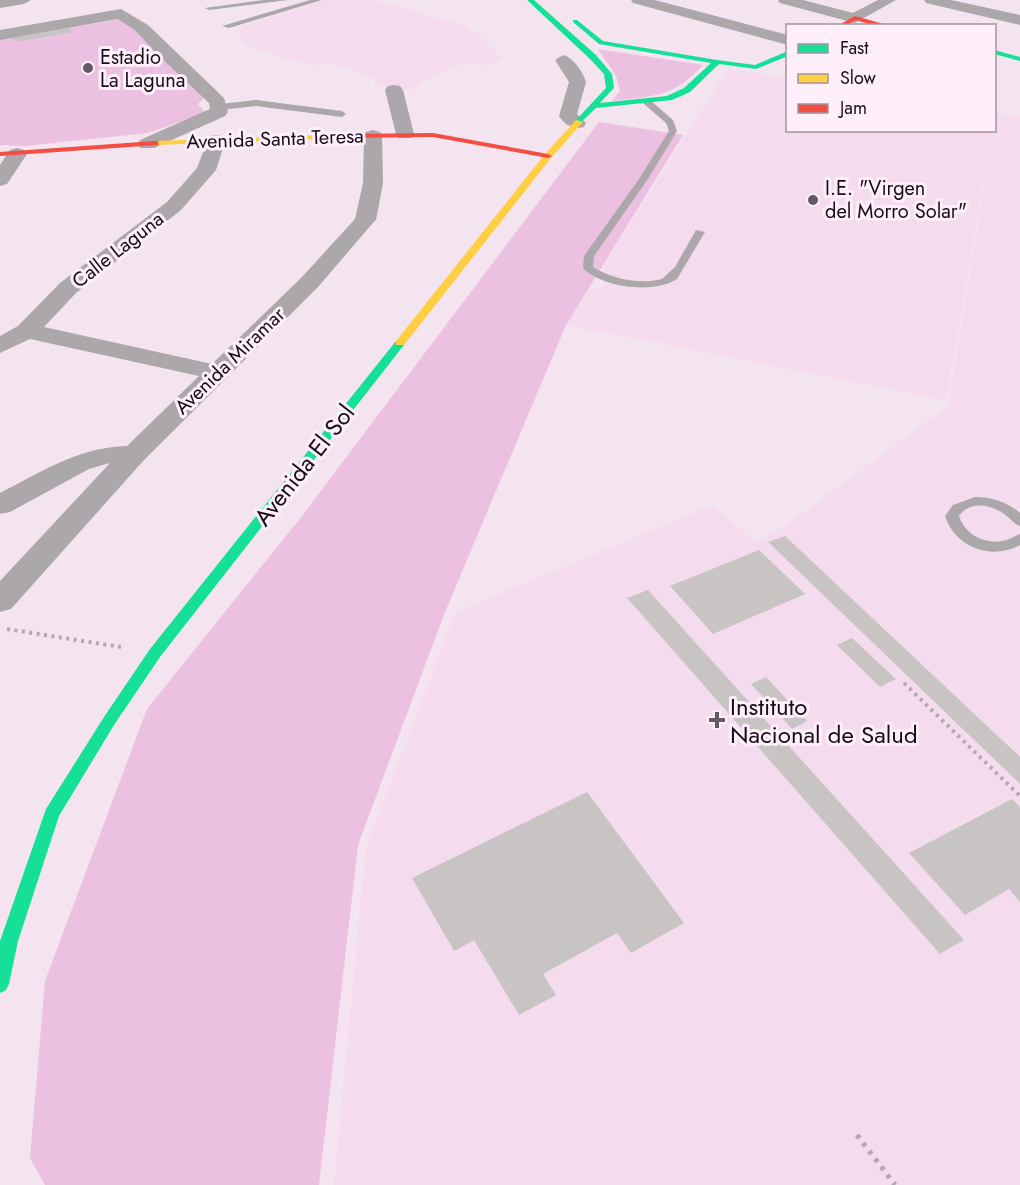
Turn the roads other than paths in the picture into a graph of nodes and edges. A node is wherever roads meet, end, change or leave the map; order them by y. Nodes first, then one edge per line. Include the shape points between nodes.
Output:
1 (24, 0) edge
2 (284, 0) edge
3 (318, 0) edge
4 (530, 0) edge
5 (638, 0) edge
6 (785, 0) edge
7 (889, 0) edge
8 (931, 0) edge
9 (0, 3) edge
10 (124, 7) edge
11 (208, 8) dead end
12 (568, 14) dead end
13 (855, 18) junction
14 (1020, 20) edge
15 (844, 24) edge
16 (878, 24) edge
17 (226, 26) dead end
18 (0, 35) edge
19 (786, 39) edge
20 (786, 53) edge
21 (996, 53) edge
22 (1020, 59) edge
23 (563, 60) dead end
24 (717, 62) junction
25 (394, 90) dead end
26 (646, 102) junction
27 (597, 106) junction
28 (220, 107) junction
29 (342, 114) dead end
30 (578, 123) junction
31 (405, 134) junction
32 (374, 136) junction
33 (217, 139) junction
34 (147, 144) junction
35 (8, 154) edge
36 (548, 156) junction
37 (0, 180) edge
38 (700, 232) dead end
39 (27, 331) junction
40 (0, 346) edge
41 (219, 374) junction
42 (134, 454) junction
43 (0, 505) edge
44 (1020, 520) edge
45 (1018, 544) edge
46 (0, 601) edge
47 (0, 984) edge

1 - 9 street
2 - 11 lane
3 - 17 lane
4 - 27 street, Avenida El Sol via 608,74 610,88
5 - 19 street
6 - 13 street
7 - 13 street
8 - 14 street
10 - 18 street
10 - 28 street
12 - 24 street via 601,43
13 - 15 street
13 - 16 street
20 - 24 street via 756,67
21 - 22 street
23 - 30 street via 577,75 578,85 569,103 568,116
24 - 26 street via 687,90
25 - 31 street
26 - 27 street
26 - 38 lane via 670,122 673,131 589,256 588,268 609,280 663,283 673,277
27 - 30 street, Avenida El Sol
28 - 29 lane via 256,103
28 - 34 street via 219,112
30 - 36 street, Avenida El Sol
31 - 32 street, Avenida Santa Teresa
31 - 36 street, Avenida Santa Teresa via 433,135
32 - 33 street, Avenida Santa Teresa
32 - 41 street, Avenida Miramar via 374,183 365,220
33 - 34 street, Avenida Santa Teresa
33 - 39 street, Calle Laguna via 207,170 174,206 68,288
34 - 35 street, Avenida Santa Teresa
35 - 37 street
36 - 47 street, Avenida El Sol via 155,653 109,722 52,814 9,941
39 - 40 street, Calle Laguna
39 - 41 street
41 - 42 street, Avenida Miramar
42 - 43 street via 107,454 79,463
42 - 46 street, Avenida Miramar
44 - 45 lane via 1007,509 983,501 962,504 952,516 958,532 979,544

